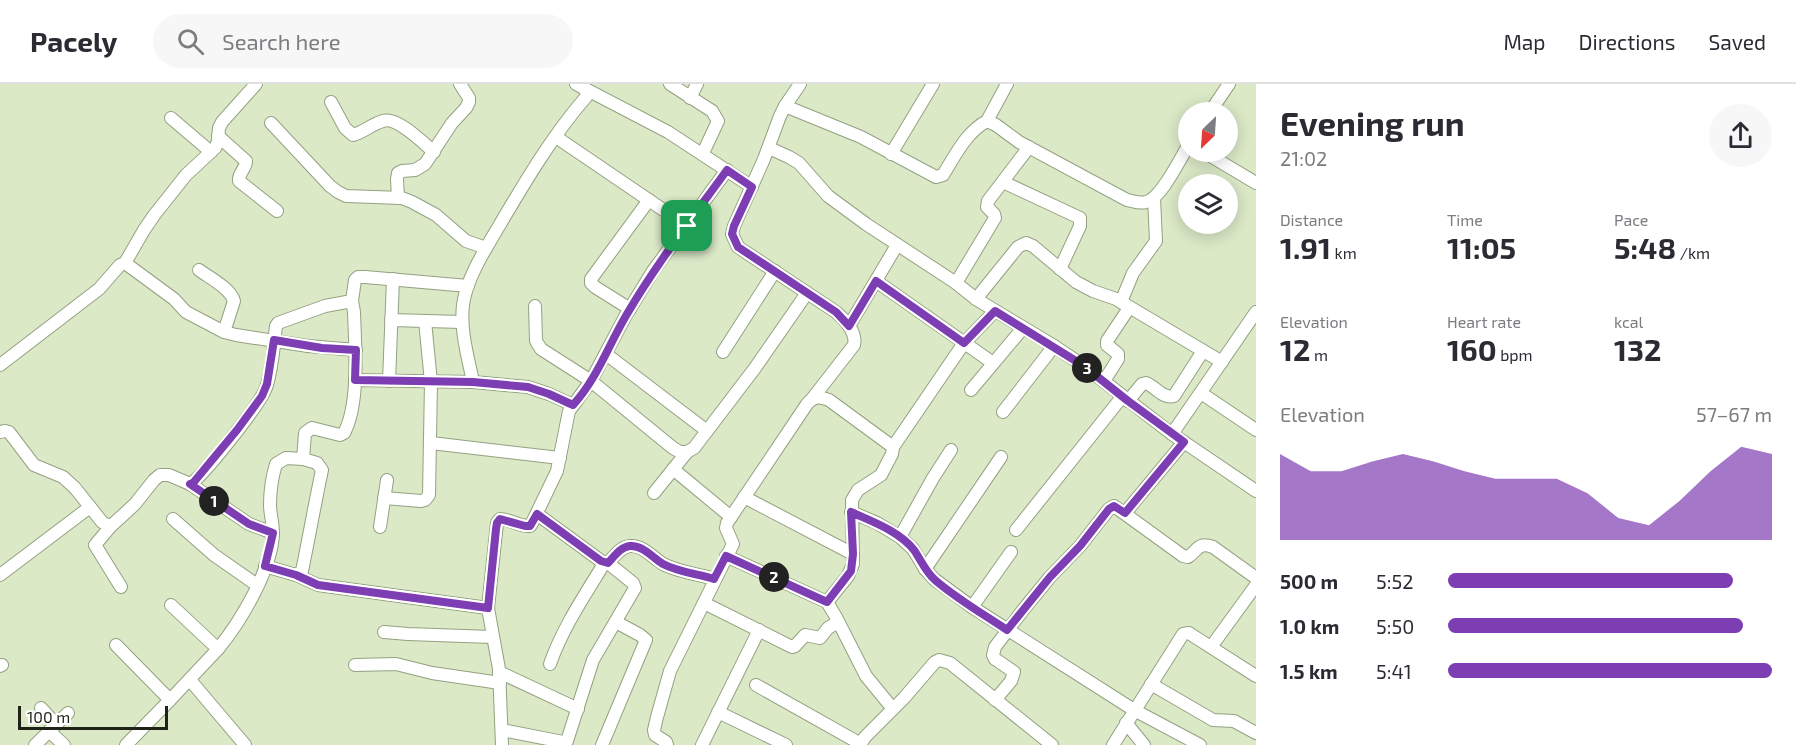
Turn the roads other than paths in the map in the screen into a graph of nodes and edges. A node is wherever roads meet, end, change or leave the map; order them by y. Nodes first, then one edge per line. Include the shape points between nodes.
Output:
1 (255, 84) edge
2 (460, 84) edge
3 (670, 84) edge
4 (697, 84) edge
5 (800, 84) edge
6 (933, 84) edge
7 (1008, 84) edge
8 (1229, 84) edge
9 (587, 87) edge
10 (690, 98) junction
11 (331, 102) dead end
12 (1217, 102) edge
13 (785, 106) junction
14 (171, 118) dead end
15 (987, 121) junction
16 (271, 123) dead end
17 (218, 136) junction
18 (556, 137) junction
19 (1029, 147) junction
20 (769, 148) junction
21 (211, 152) junction
22 (434, 152) junction
23 (703, 153) junction
24 (891, 154) junction
25 (1178, 162) edge
26 (1221, 162) edge
27 (727, 170) junction
28 (1003, 182) junction
29 (1256, 183) edge
30 (752, 187) junction
31 (398, 198) junction
32 (1154, 198) junction
33 (650, 200) junction
34 (278, 211) dead end
35 (687, 226) junction
36 (897, 245) junction
37 (486, 248) junction
38 (125, 263) junction
39 (1060, 269) junction
40 (199, 270) dead end
41 (775, 271) junction
42 (393, 279) junction
43 (876, 281) junction
44 (956, 283) junction
45 (468, 286) junction
46 (807, 293) junction
47 (976, 299) junction
48 (352, 301) junction
49 (1125, 305) junction
50 (535, 306) dead end
51 (630, 309) junction
52 (995, 311) junction
53 (1256, 312) edge
54 (391, 320) junction
55 (425, 321) junction
56 (462, 322) junction
57 (849, 326) junction
58 (1023, 327) junction
59 (224, 332) junction
60 (274, 340) junction
61 (964, 343) junction
62 (1054, 346) junction
63 (356, 350) junction
64 (723, 351) dead end
65 (1203, 351) junction
66 (606, 354) junction
67 (2, 360) edge
68 (1222, 362) junction
69 (993, 363) junction
70 (355, 380) junction
71 (389, 381) junction
72 (591, 381) junction
73 (1104, 381) junction
74 (431, 382) junction
75 (473, 382) junction
76 (970, 390) dead end
77 (1201, 393) junction
78 (812, 399) junction
79 (1125, 399) junction
80 (573, 405) junction
81 (1003, 412) dead end
82 (1256, 430) edge
83 (707, 431) junction
84 (0, 432) edge
85 (1172, 434) junction
86 (1184, 442) junction
87 (431, 443) junction
88 (893, 447) junction
89 (951, 450) dead end
90 (687, 452) junction
91 (1001, 457) dead end
92 (303, 459) junction
93 (560, 459) junction
94 (673, 469) junction
95 (387, 480) dead end
96 (190, 484) junction
97 (1256, 491) edge
98 (654, 493) dead end
99 (744, 497) junction
100 (384, 498) junction
101 (90, 507) junction
102 (851, 512) junction
103 (1125, 513) junction
104 (537, 514) junction
105 (731, 517) junction
106 (173, 519) dead end
107 (111, 526) junction
108 (380, 527) dead end
109 (1016, 530) dead end
110 (273, 533) junction
111 (900, 537) junction
112 (1011, 552) dead end
113 (853, 554) junction
114 (726, 556) junction
115 (607, 563) junction
116 (265, 566) junction
117 (925, 569) junction
118 (0, 575) edge
119 (296, 575) junction
120 (1256, 578) edge
121 (714, 579) junction
122 (257, 585) junction
123 (1256, 585) edge
124 (121, 587) dead end
125 (827, 602) junction
126 (704, 603) junction
127 (171, 605) dead end
128 (972, 607) junction
129 (488, 608) junction
130 (616, 622) junction
131 (838, 622) junction
132 (759, 630) junction
133 (1007, 630) junction
134 (384, 632) dead end
135 (492, 637) junction
136 (116, 645) dead end
137 (1211, 647) junction
138 (218, 649) junction
139 (550, 664) dead end
140 (355, 665) dead end
141 (1256, 676) edge
142 (499, 678) junction
143 (190, 680) junction
144 (1151, 684) junction
145 (756, 685) dead end
146 (170, 700) junction
147 (995, 700) junction
148 (41, 708) dead end
149 (578, 709) junction
150 (893, 709) junction
151 (1134, 711) junction
152 (718, 712) junction
153 (68, 713) dead end
154 (1126, 723) junction
155 (53, 727) junction
156 (502, 730) junction
157 (1256, 733) edge
158 (670, 744) edge
159 (861, 744) edge
160 (35, 745) edge
161 (64, 745) edge
162 (126, 745) edge
163 (245, 745) edge
164 (502, 745) edge
165 (602, 745) edge
166 (702, 745) edge
167 (786, 745) edge
168 (1052, 745) edge
169 (1113, 745) edge
170 (1144, 745) edge
171 (1200, 745) edge

1 - 17 street via 226,116
2 - 22 street via 469,102
3 - 10 street
4 - 10 street
5 - 13 street
6 - 24 street
7 - 15 street
8 - 12 street
9 - 18 street via 586,97
9 - 23 street
10 - 23 street via 712,111 718,121
11 - 22 street via 348,133 353,135 391,120
13 - 20 street
13 - 24 street via 861,137
14 - 21 street
15 - 19 street
15 - 24 street via 969,135 943,175 936,177
16 - 31 street via 338,192 354,197
17 - 21 street
17 - 34 street via 246,161 239,181
18 - 33 street
18 - 37 street
19 - 28 street
19 - 32 street via 1127,200 1147,202
20 - 30 street
20 - 36 street via 799,163 828,196
21 - 38 street via 186,175 155,214
22 - 31 street via 419,169 398,173
23 - 27 street
25 - 32 street
26 - 29 street
27 - 30 street
27 - 35 street
28 - 39 street via 1080,218
28 - 44 street via 988,201 987,207 995,218
30 - 41 street via 732,234 738,247
31 - 37 street via 427,210 460,238
32 - 49 street via 1156,241 1132,273
33 - 35 street
33 - 51 street via 591,279 595,287
35 - 51 street
36 - 43 street
36 - 44 street
37 - 45 street
38 - 59 street via 186,312
38 - 67 street via 99,289
39 - 47 street via 1033,246 1022,244
39 - 49 street via 1084,286
40 - 59 street via 234,297
41 - 46 street
41 - 64 street
42 - 45 street
42 - 48 street via 358,278
42 - 54 street
43 - 57 street
43 - 61 street
44 - 47 street
45 - 56 street
46 - 57 street
46 - 83 street
47 - 52 street
48 - 60 street via 281,321
48 - 63 street
49 - 65 street
49 - 73 street via 1107,341 1118,358
50 - 72 street via 536,340 541,349
51 - 66 street
52 - 58 street
52 - 61 street
53 - 68 street
54 - 55 street
54 - 71 street
55 - 56 street
55 - 74 street
56 - 75 street
57 - 78 street via 856,340 854,345
58 - 62 street
58 - 69 street
59 - 60 street
60 - 63 street
60 - 96 street via 262,396 207,468
61 - 69 street
61 - 88 street
62 - 73 street
62 - 81 street
63 - 70 street
65 - 68 street
65 - 79 street via 1174,396 1165,396 1146,383
66 - 72 street
66 - 83 street
68 - 77 street
69 - 76 street
70 - 71 street
70 - 92 street via 344,433 312,428 305,433
71 - 74 street
72 - 80 street
72 - 90 street via 673,448
73 - 79 street
74 - 75 street
74 - 87 street
75 - 80 street via 528,387
77 - 82 street
77 - 85 street
78 - 88 street via 819,396 829,400
78 - 99 street
79 - 85 street
79 - 109 street
80 - 93 street via 567,417
83 - 90 street
84 - 101 street via 9,432 34,465 63,477
85 - 86 street
86 - 97 street
86 - 103 street
87 - 93 street
87 - 100 street via 428,498
88 - 102 street via 881,475 858,490
89 - 111 street
90 - 94 street
91 - 117 street
92 - 110 street via 286,458 276,464 270,506
92 - 119 street via 317,463 322,470 302,571
93 - 104 street
94 - 98 street
94 - 105 street
95 - 100 street
96 - 107 street via 160,475
96 - 110 street via 249,524
99 - 105 street
99 - 113 street
100 - 108 street
101 - 107 street via 102,522
101 - 118 street
102 - 111 street
102 - 113 street
103 - 120 street via 1183,556 1188,557 1205,544
103 - 133 street via 1114,506 1109,509
104 - 115 street
104 - 129 street via 530,526 504,519 497,523
105 - 114 street via 726,528 733,544
106 - 122 street
107 - 124 street via 95,545
110 - 116 street
111 - 117 street
112 - 128 street
113 - 125 street via 851,571
114 - 121 street
114 - 125 street
115 - 121 street via 622,549 634,546 665,565
115 - 130 street via 635,585
115 - 139 street via 569,620
116 - 119 street
116 - 122 street
117 - 128 street
119 - 129 street via 318,585
121 - 126 street
122 - 138 street
123 - 137 street
125 - 131 street
126 - 132 street
126 - 158 street via 670,671 657,717 656,735
127 - 138 street
128 - 133 street
129 - 135 street
130 - 149 street via 593,660
130 - 165 street via 646,640
131 - 132 street via 820,638 805,635 795,646
131 - 150 street via 866,676
132 - 152 street
133 - 147 street via 993,655 1014,672
133 - 151 street
134 - 135 street
135 - 142 street
136 - 146 street
137 - 141 street
137 - 144 street via 1189,633 1183,634
138 - 143 street
140 - 142 street via 396,664 432,673
142 - 149 street
142 - 156 street
143 - 146 street
143 - 163 street
144 - 151 street
144 - 157 street via 1213,720 1234,721
145 - 159 street
146 - 162 street
147 - 150 street via 950,663 939,660
147 - 168 street
148 - 155 street
149 - 156 street via 567,741
150 - 159 street
151 - 154 street
151 - 171 street
152 - 166 street
152 - 167 street
153 - 155 street
154 - 169 street
154 - 170 street
155 - 160 street
155 - 161 street
156 - 164 street

